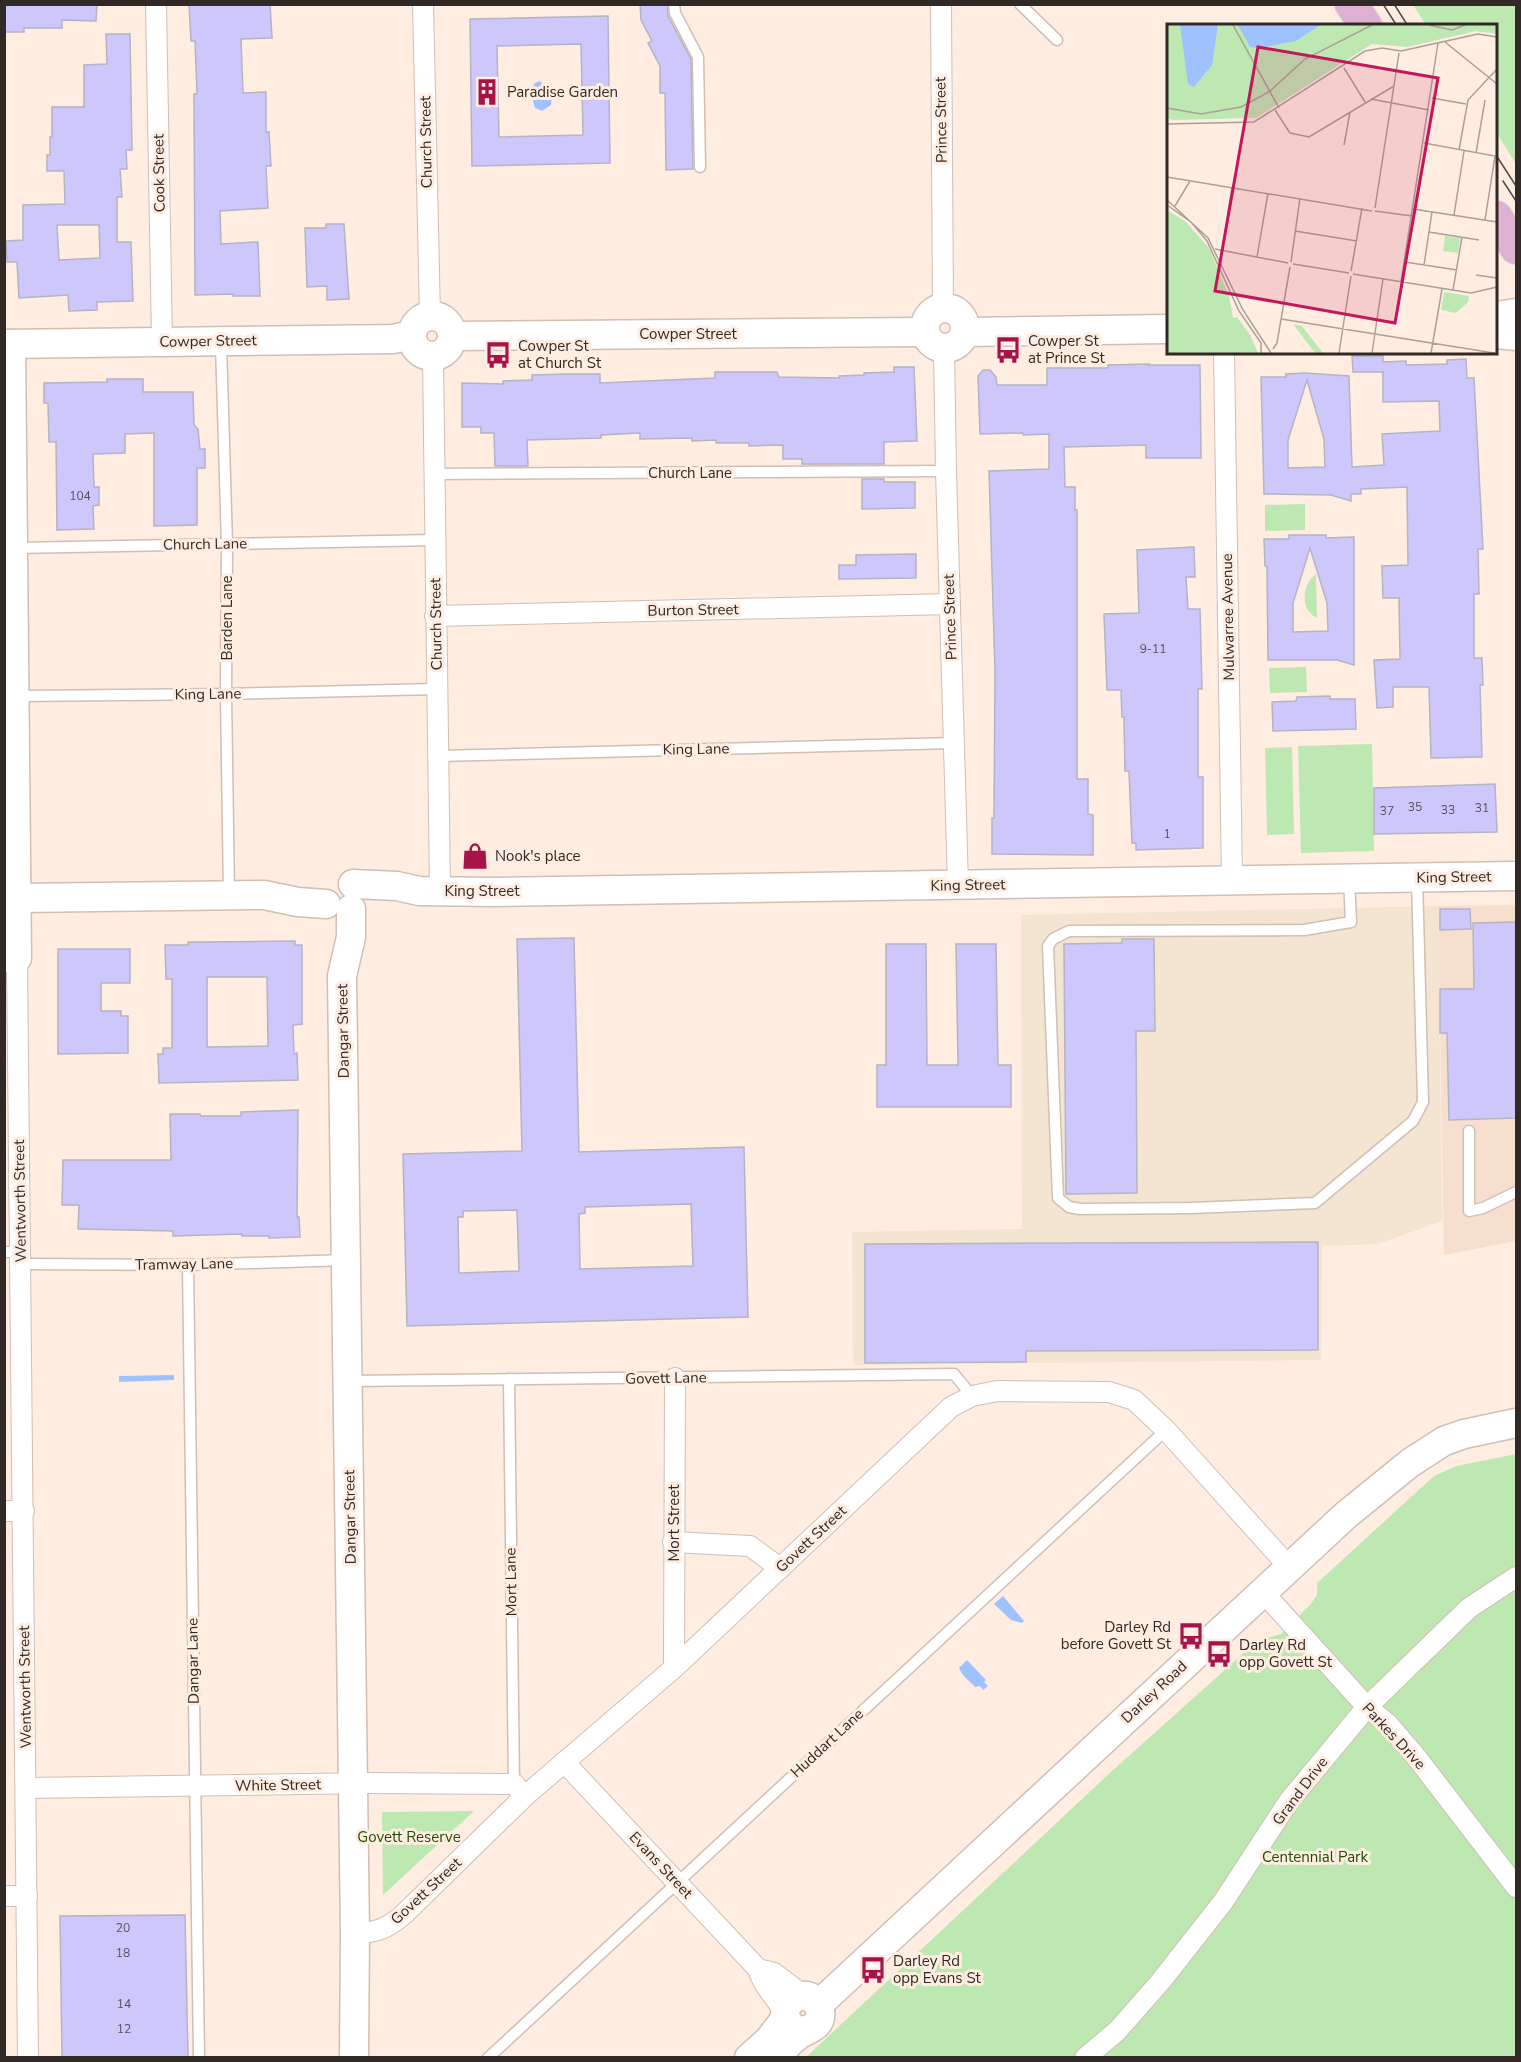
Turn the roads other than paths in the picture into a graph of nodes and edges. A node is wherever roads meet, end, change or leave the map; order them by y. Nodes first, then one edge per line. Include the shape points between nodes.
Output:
1 (156, 4) edge
2 (423, 4) edge
3 (674, 4) edge
4 (941, 4) edge
5 (1020, 4) edge
6 (1351, 4) edge
7 (1365, 24) edge
8 (1057, 40) dead end
9 (700, 167) dead end
10 (1497, 219) edge
11 (1516, 248) edge
12 (944, 308) joint
13 (1516, 313) edge
14 (1497, 316) edge
15 (421, 326) junction
16 (1167, 329) edge
17 (1497, 334) edge
18 (1516, 336) edge
19 (944, 338) junction
20 (221, 340) junction
21 (162, 341) junction
22 (8, 344) edge
23 (442, 346) junction
24 (1224, 354) edge
25 (946, 471) junction
26 (433, 474) junction
27 (8, 513) edge
28 (434, 540) junction
29 (227, 544) junction
30 (12, 548) junction
31 (950, 604) junction
32 (435, 616) junction
33 (437, 689) junction
34 (226, 694) junction
35 (15, 696) junction
36 (954, 742) junction
37 (438, 756) junction
38 (1516, 876) edge
39 (1417, 877) junction
40 (1349, 878) junction
41 (1232, 881) junction
42 (958, 885) junction
43 (429, 891) junction
44 (229, 895) junction
45 (18, 897) junction
46 (341, 899) junction
47 (11, 958) edge
48 (1469, 1131) dead end
49 (1516, 1192) edge
50 (16, 1256) edge
51 (346, 1260) junction
52 (188, 1264) junction
53 (675, 1378) junction
54 (509, 1379) junction
55 (348, 1381) junction
56 (972, 1396) junction
57 (1516, 1424) edge
58 (1166, 1430) junction
59 (14, 1511) edge
60 (673, 1542) junction
61 (1289, 1567) junction
62 (780, 1568) junction
63 (1516, 1577) edge
64 (1262, 1592) junction
65 (674, 1668) junction
66 (1367, 1707) junction
67 (564, 1762) junction
68 (352, 1784) junction
69 (195, 1787) junction
70 (26, 1788) junction
71 (519, 1790) junction
72 (677, 1882) junction
73 (1516, 1887) edge
74 (4, 1896) edge
75 (27, 1896) junction
76 (355, 1933) junction
77 (800, 2013) junction
78 (28, 2058) edge
79 (199, 2058) edge
80 (354, 2058) edge
81 (488, 2058) edge
82 (749, 2058) edge
83 (776, 2058) edge
84 (1085, 2058) edge

1 - 21 street, Cook Street
2 - 15 street, Church Street
3 - 9 lane via 698,57
4 - 12 street, Prince Street
5 - 8 lane
6 - 7 main road
10 - 11 main road
12 - 19 street via 956,311 963,320
13 - 14 street
15 - 20 street, Cowper Street via 393,339
15 - 23 street via 437,316 446,321 451,330
16 - 19 street, Cowper Street
17 - 18 street
19 - 23 street, Cowper Street
19 - 25 street, Prince Street
20 - 21 street, Cowper Street
20 - 29 lane, Barden Lane
21 - 22 street, Cowper Street
22 - 27 street, Wentworth Street
23 - 26 street, Church Street
24 - 41 street, Mulwarree Avenue
25 - 26 lane, Church Lane
25 - 31 street, Prince Street
26 - 28 street, Church Street
27 - 30 street, Wentworth Street
28 - 29 lane, Church Lane
28 - 32 street, Church Street
29 - 30 lane, Church Lane
29 - 34 lane, Barden Lane
30 - 35 street, Wentworth Street
31 - 32 street, Burton Street
31 - 36 street, Prince Street
32 - 33 street, Church Street
33 - 34 lane, King Lane
33 - 37 street, Church Street
34 - 35 lane, King Lane
34 - 44 lane, Barden Lane
35 - 45 street, Wentworth Street
36 - 37 lane, King Lane
36 - 42 street, Prince Street
37 - 43 street, Church Street
38 - 39 street, King Street
39 - 40 street, King Street
39 - 40 lane via 1423,1102 1413,1121 1316,1203 1191,1209 1069,1208 1058,1198 1048,946 1053,939 1069,931 1304,930 1351,922
40 - 41 street, King Street
41 - 42 street, King Street
42 - 43 street, King Street
43 - 46 street, King Street via 397,900
44 - 45 street, King Street
44 - 46 street, King Street via 264,895 298,902
45 - 47 street, Wentworth Street
46 - 51 street, Dangar Street via 351,937 342,976
47 - 50 street, Wentworth Street
48 - 49 lane via 1469,1211
50 - 52 lane, Tramway Lane
50 - 59 street, Wentworth Street
51 - 52 lane, Tramway Lane
51 - 55 street, Dangar Street
52 - 69 lane, Dangar Lane
53 - 54 lane, Govett Lane
53 - 56 lane, Govett Lane via 954,1374
53 - 60 street, Mort Street
54 - 55 lane, Govett Lane
54 - 71 lane, Mort Lane
55 - 68 street, Dangar Street
56 - 58 street, Govett Street via 997,1391 1109,1392 1134,1400
56 - 62 street, Govett Street via 951,1407
57 - 61 street, Darley Road via 1464,1434 1427,1451 1346,1515
58 - 61 street, Govett Street
58 - 72 lane, Huddart Lane
59 - 70 street, Wentworth Street
60 - 62 street via 750,1545
60 - 65 street, Mort Street
61 - 64 street, Darley Road
62 - 65 street, Govett Street
63 - 66 street, Grand Drive via 1469,1608
64 - 66 street, Parkes Drive
64 - 77 street, Darley Road
65 - 67 street, Govett Street
66 - 73 street, Parkes Drive via 1417,1758
66 - 84 street, Grand Drive via 1289,1801 1223,1902 1161,1981 1117,2031
67 - 71 street, Govett Street
67 - 72 street, Evans Street
68 - 69 street, White Street
68 - 71 street, White Street
68 - 76 street, Dangar Street
69 - 70 street, White Street
69 - 79 lane, Dangar Lane
70 - 75 street, Wentworth Street
71 - 76 street, Govett Street via 392,1924 372,1933
72 - 77 street, Evans Street via 758,1969 762,1983 777,2000
72 - 81 lane, Huddart Lane
74 - 75 street
75 - 78 street, Wentworth Street
76 - 80 street, Dangar Street
77 - 82 street, Darley Road
77 - 83 street, Darley Road via 797,2036

